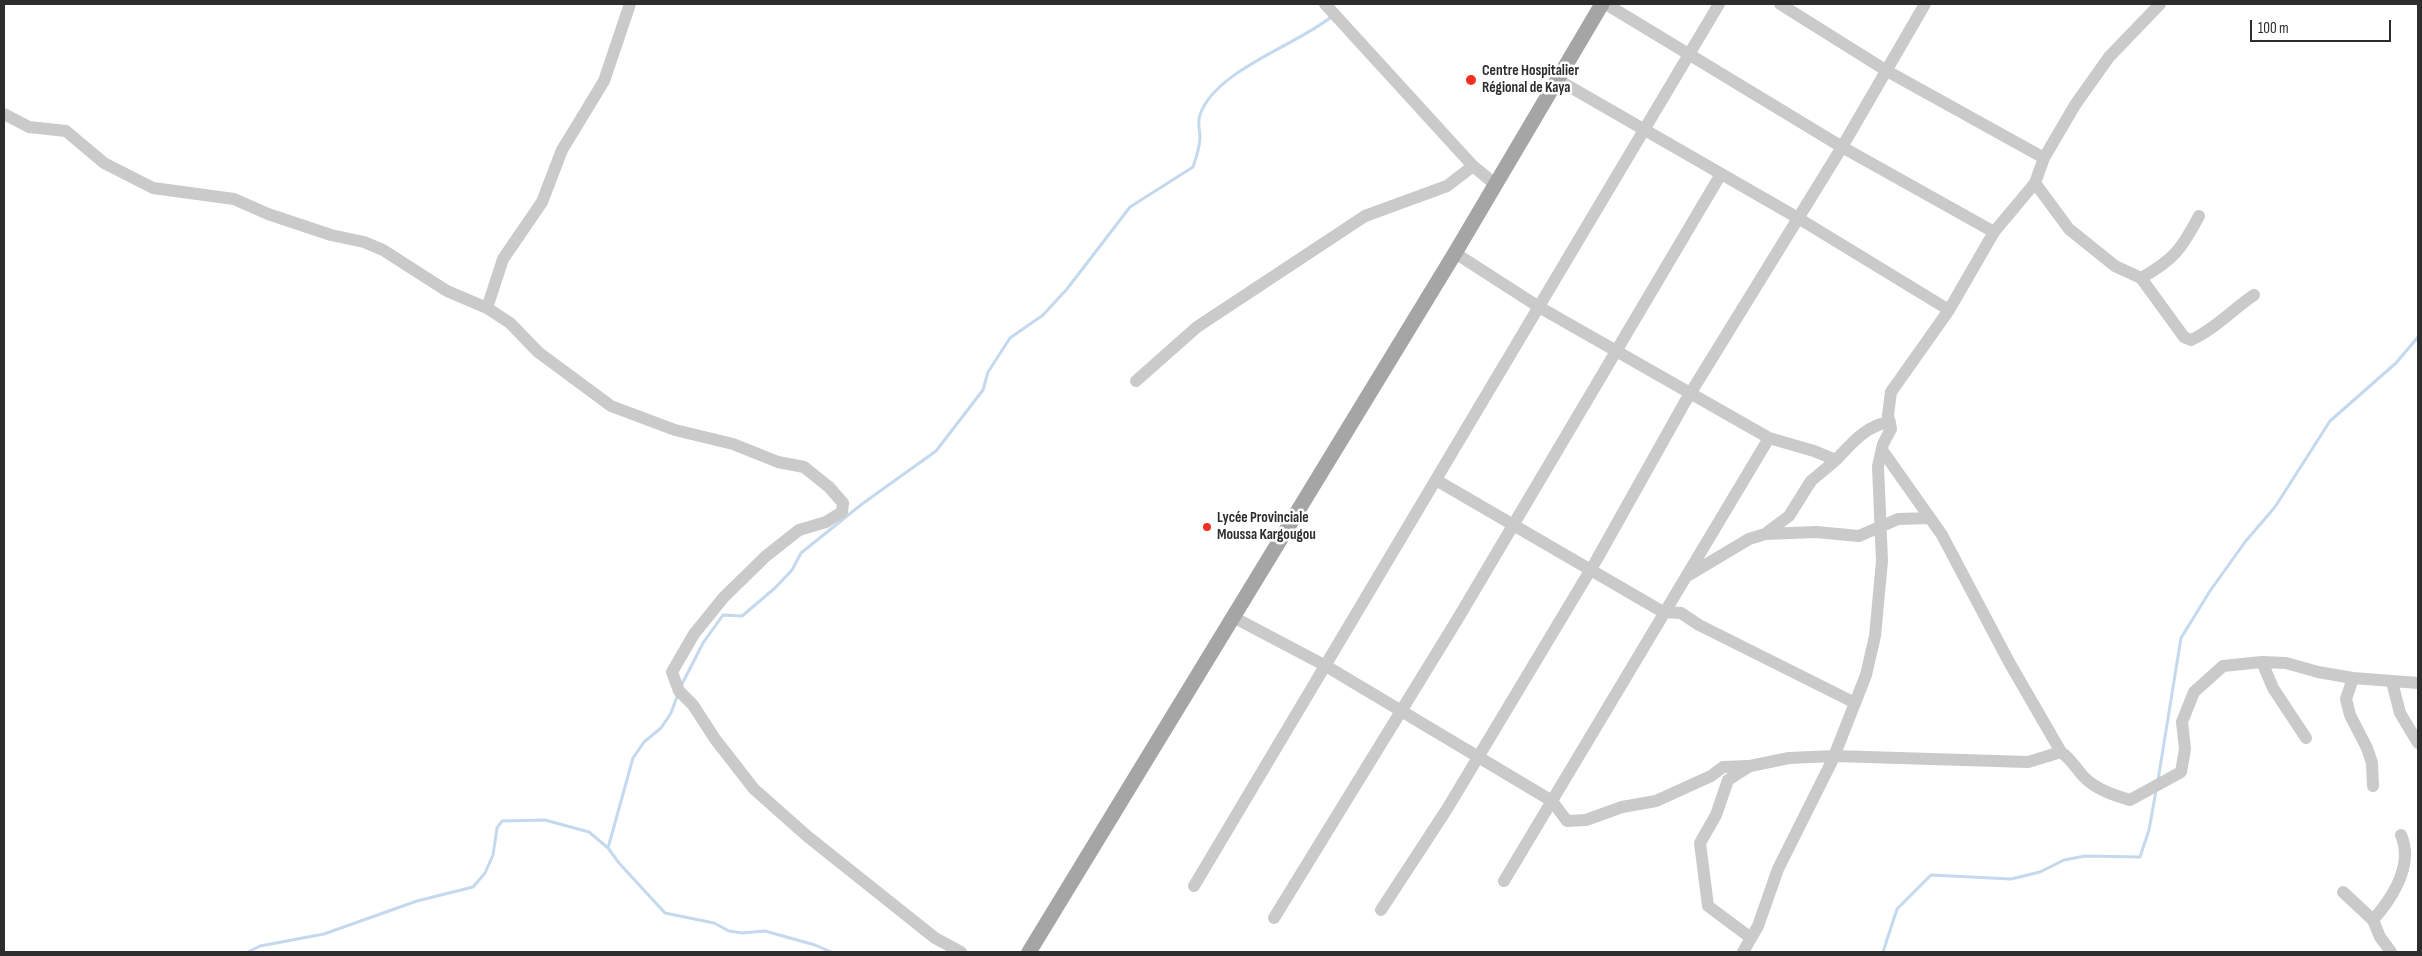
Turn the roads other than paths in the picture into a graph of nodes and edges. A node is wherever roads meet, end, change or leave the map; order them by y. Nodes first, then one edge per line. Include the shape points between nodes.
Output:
1 (630, 4) edge
2 (1325, 4) edge
3 (1602, 4) edge
4 (1606, 4) edge
5 (1719, 4) edge
6 (1780, 4) edge
7 (1925, 4) edge
8 (2160, 4) edge
9 (1689, 54) junction
10 (1887, 71) junction
11 (1558, 80) junction
12 (4, 114) edge
13 (1644, 130) junction
14 (1842, 147) junction
15 (2044, 158) junction
16 (1473, 166) junction
17 (1721, 174) junction
18 (2035, 183) junction
19 (1496, 185) junction
20 (2199, 216) dead end
21 (1798, 218) junction
22 (1994, 232) junction
23 (1455, 253) junction
24 (2141, 278) junction
25 (2254, 295) dead end
26 (1539, 307) junction
27 (487, 308) junction
28 (1949, 310) junction
29 (1617, 351) junction
30 (1136, 381) dead end
31 (1690, 393) junction
32 (1890, 422) junction
33 (1769, 438) junction
34 (1882, 450) junction
35 (1836, 460) junction
36 (1436, 480) junction
37 (1930, 518) junction
38 (1513, 525) junction
39 (1881, 527) junction
40 (1765, 534) junction
41 (1590, 570) junction
42 (1684, 578) junction
43 (1663, 612) junction
44 (1233, 617) junction
45 (2262, 662) junction
46 (1326, 666) junction
47 (2353, 678) junction
48 (2392, 682) junction
49 (2418, 684) edge
50 (1855, 703) junction
51 (1401, 711) junction
52 (2306, 738) dead end
53 (2418, 743) edge
54 (2061, 752) junction
55 (1834, 756) junction
56 (1479, 757) junction
57 (1750, 766) junction
58 (2373, 786) dead end
59 (1552, 801) junction
60 (2401, 835) dead end
61 (1504, 881) dead end
62 (1194, 886) dead end
63 (2343, 892) dead end
64 (1381, 910) dead end
65 (1274, 918) dead end
66 (2373, 920) junction
67 (1751, 938) junction
68 (962, 952) edge
69 (1029, 952) edge
70 (1743, 952) edge
71 (2391, 952) edge

1 - 27 street via 604,81 562,150 542,202 504,259
2 - 16 street
3 - 11 main road
4 - 9 street
5 - 9 street
6 - 10 street
7 - 10 street
8 - 15 street via 2109,57 2075,105
9 - 13 street
9 - 14 street
10 - 14 street
10 - 15 street
11 - 13 street
11 - 19 main road
12 - 27 street via 29,127 66,131 104,163 152,188 234,199 295,223 383,250 447,291
13 - 17 street
13 - 26 street
14 - 21 street
14 - 22 street
15 - 18 street
16 - 19 street
16 - 30 street via 1448,186 1365,216 1197,327
17 - 21 street
17 - 29 street
18 - 22 street
18 - 24 street via 2069,229 2114,266
19 - 23 main road
20 - 24 street via 2183,245 2164,266
21 - 28 street
21 - 31 street
22 - 28 street
23 - 26 street
23 - 44 main road
24 - 25 street via 2184,336 2191,340 2205,334
26 - 29 street
26 - 36 street
27 - 68 street via 510,323 538,352 611,406 675,430 733,444 778,462 804,467 837,494 843,503 842,512 826,522 799,530 766,556 694,634 672,672 679,691 693,705 715,740 754,789 807,836 935,938
28 - 32 street via 1891,392
29 - 31 street
29 - 38 street
31 - 33 street
31 - 41 street
32 - 34 street via 1891,429
32 - 35 street via 1877,423 1855,439
33 - 35 street
33 - 42 street
34 - 37 street
34 - 39 street via 1878,466
35 - 40 street via 1811,481 1789,516
36 - 38 street
36 - 46 street
37 - 39 street via 1898,519
37 - 54 street
38 - 41 street
38 - 51 street
39 - 40 street via 1859,536 1816,532
39 - 50 street via 1882,561 1875,636 1866,675
40 - 42 street
41 - 43 street
41 - 56 street
42 - 43 street
43 - 50 street via 1681,613 1699,626
43 - 59 street
44 - 46 street
44 - 69 main road
45 - 47 street via 2286,663
45 - 52 street via 2273,688
45 - 54 street via 2223,666 2194,692 2182,722 2185,749 2181,772 2130,800 2098,788
46 - 51 street
46 - 62 street
47 - 48 street
47 - 58 street via 2346,699 2372,763
48 - 49 street
48 - 53 street via 2400,713
50 - 55 street
51 - 56 street
51 - 65 street
54 - 55 street via 2028,762
55 - 57 street via 1789,758
55 - 67 street via 1778,869
56 - 59 street
56 - 64 street
57 - 59 street via 1723,768 1656,801 1622,807 1586,820 1567,821
57 - 67 street via 1728,780 1716,814 1700,843 1708,906
59 - 61 street
60 - 66 street via 2407,855 2404,868 2386,906
63 - 66 street
66 - 71 street via 2380,938
67 - 70 street

